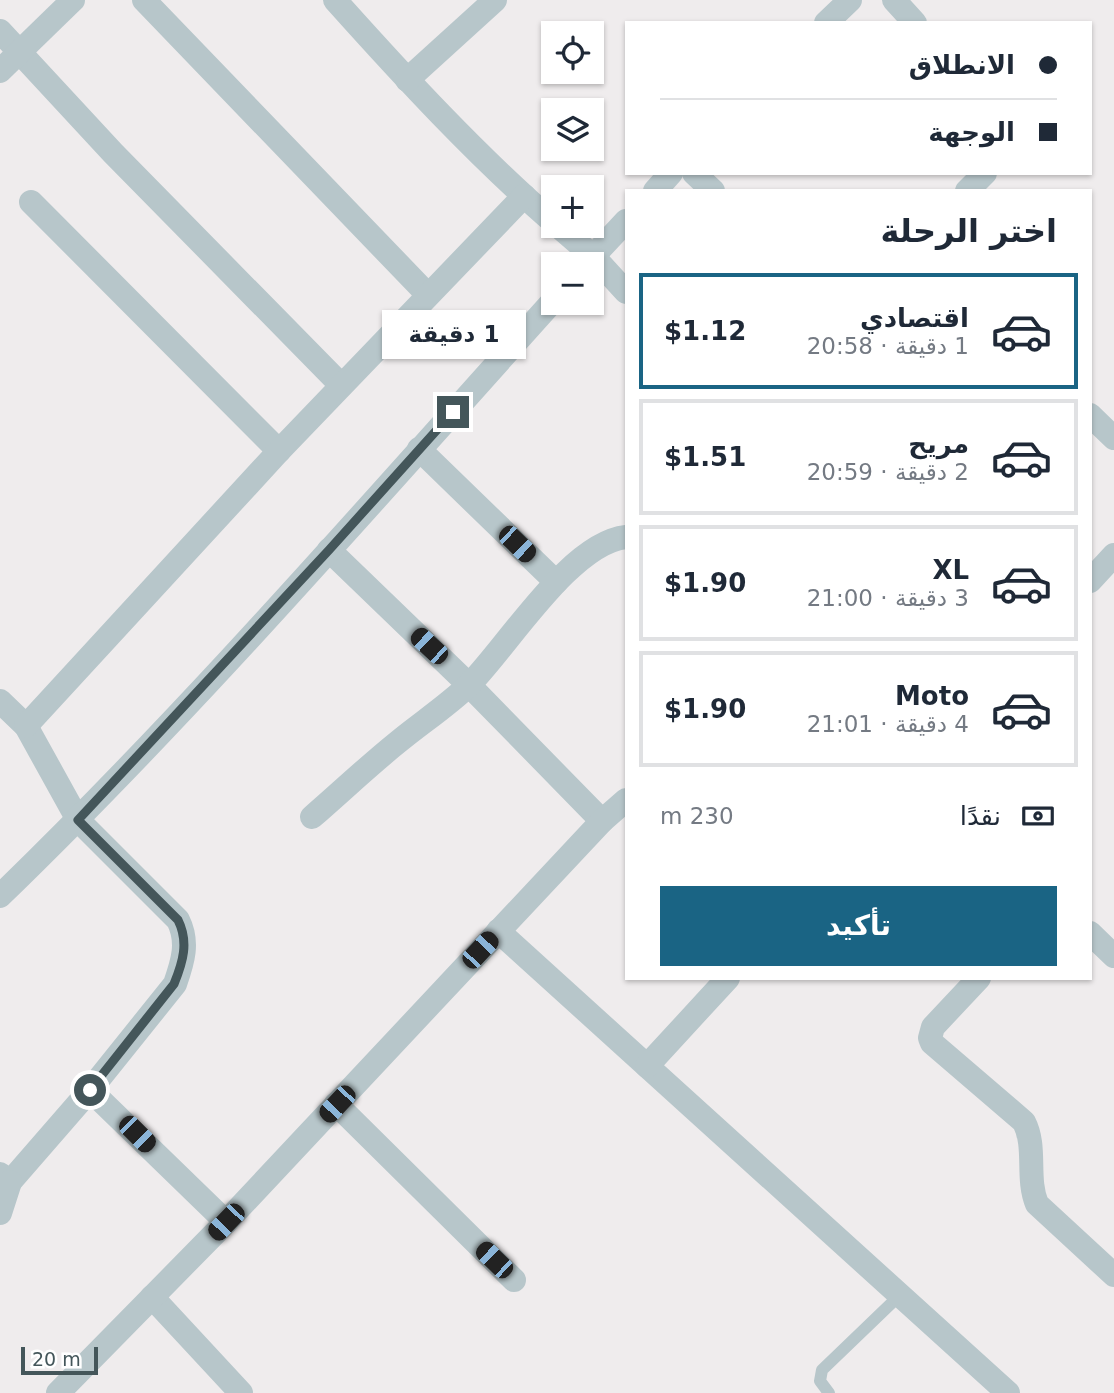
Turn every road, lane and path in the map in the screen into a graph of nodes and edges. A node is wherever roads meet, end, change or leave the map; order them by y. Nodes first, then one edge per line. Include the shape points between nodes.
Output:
1 (73, 0) edge
2 (144, 0) edge
3 (335, 0) edge
4 (495, 0) edge
5 (850, 0) edge
6 (894, 0) edge
7 (828, 21) edge
8 (913, 21) edge
9 (0, 31) edge
10 (21, 52) junction
11 (0, 71) edge
12 (407, 80) junction
13 (669, 175) edge
14 (696, 175) edge
15 (983, 175) edge
16 (657, 189) edge
17 (711, 189) edge
18 (969, 189) edge
19 (524, 196) junction
20 (31, 202) dead end
21 (541, 211) edge
22 (625, 222) edge
23 (569, 238) edge
24 (582, 252) edge
25 (597, 252) edge
26 (604, 273) edge
27 (625, 291) edge
28 (428, 295) junction
29 (541, 314) edge
30 (341, 386) junction
31 (1092, 417) edge
32 (1114, 438) edge
33 (419, 449) junction
34 (279, 451) junction
35 (625, 537) edge
36 (329, 550) junction
37 (1114, 555) edge
38 (1092, 579) edge
39 (556, 582) junction
40 (469, 685) junction
41 (0, 701) edge
42 (26, 726) junction
43 (625, 801) edge
44 (312, 817) dead end
45 (78, 820) junction
46 (602, 821) junction
47 (0, 897) edge
48 (498, 931) junction
49 (1092, 935) edge
50 (1114, 956) edge
51 (726, 980) edge
52 (977, 980) edge
53 (647, 1066) junction
54 (90, 1090) junction
55 (337, 1104) junction
56 (5, 1178) edge
57 (0, 1213) edge
58 (226, 1222) junction
59 (1114, 1275) edge
60 (514, 1280) dead end
61 (900, 1295) junction
62 (152, 1297) junction
63 (58, 1393) edge
64 (241, 1393) edge
65 (829, 1393) edge
66 (1008, 1393) edge

1 - 10 street
2 - 28 street
3 - 12 street
4 - 12 street
5 - 7 street
6 - 8 street
9 - 10 street
10 - 11 street
10 - 30 street
12 - 19 street
13 - 16 street
14 - 17 street
15 - 18 street
19 - 21 street
19 - 28 street
20 - 34 street
22 - 25 street
23 - 24 street
26 - 27 street
28 - 30 street
29 - 33 street
30 - 34 street
31 - 32 street
33 - 36 street
33 - 39 street
34 - 42 street
35 - 39 street via 601,545
36 - 40 street
36 - 45 street
37 - 38 street
39 - 40 street
40 - 44 street
40 - 46 street
41 - 42 street
42 - 45 street
43 - 46 street
45 - 47 street
45 - 54 street via 178,920 185,940 174,984
46 - 48 street
48 - 53 street
48 - 55 street
49 - 50 street
51 - 53 street
52 - 59 street via 933,1027 932,1043 1024,1122 1037,1204
53 - 61 street
54 - 56 street
54 - 58 street
55 - 58 street
55 - 60 street
56 - 57 street
58 - 62 street
61 - 65 lane via 822,1370 820,1381
61 - 66 street
62 - 63 street
62 - 64 street

